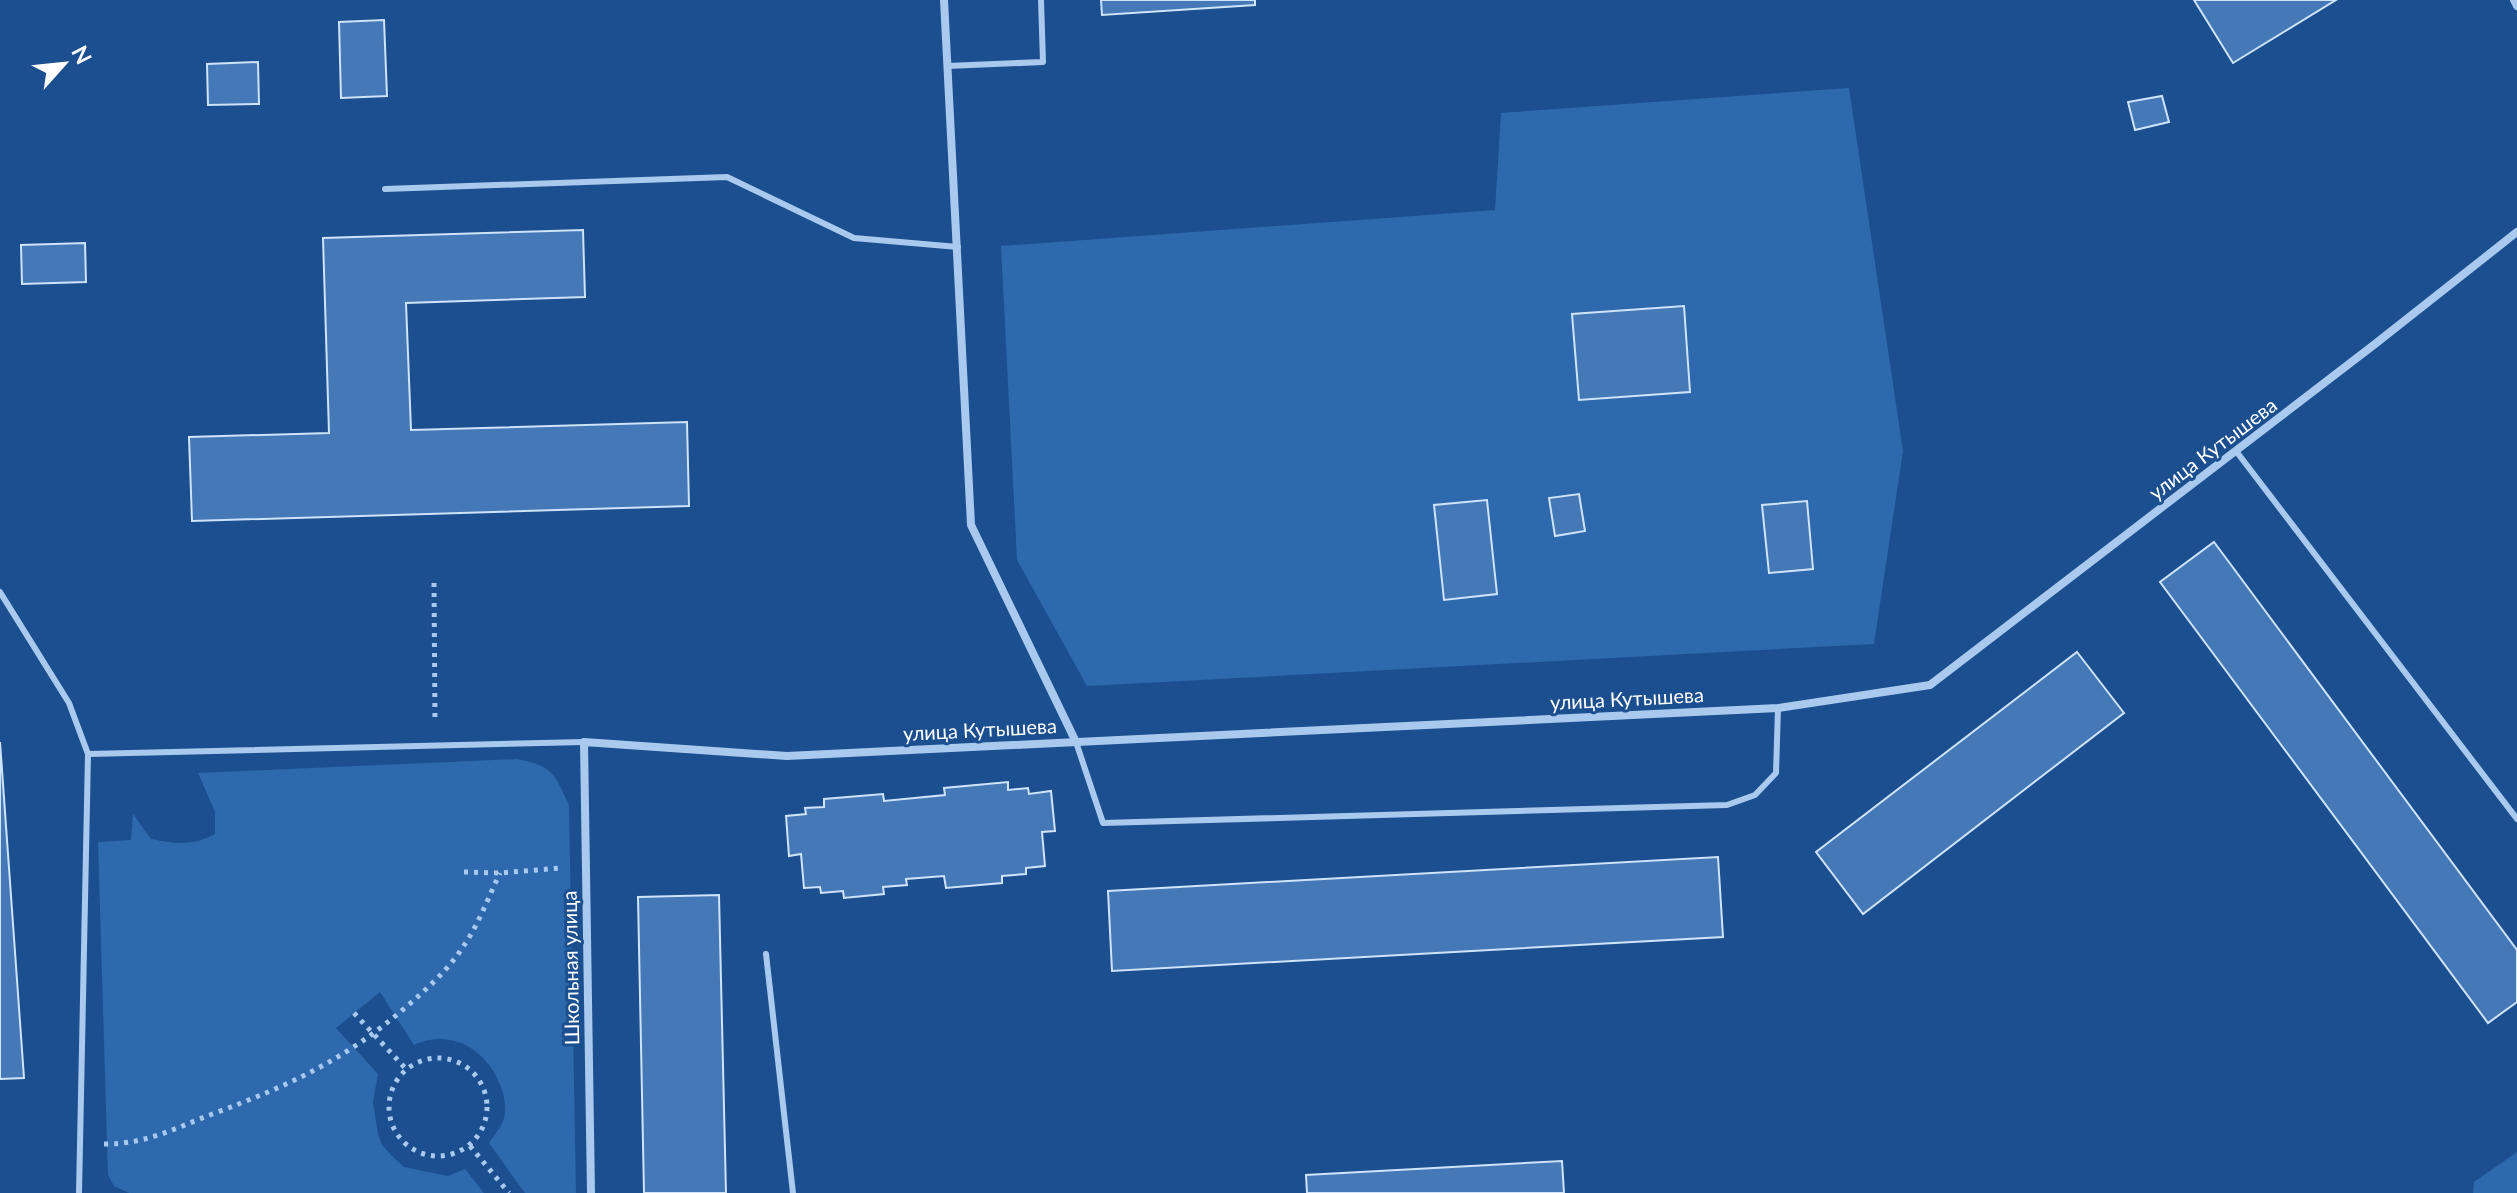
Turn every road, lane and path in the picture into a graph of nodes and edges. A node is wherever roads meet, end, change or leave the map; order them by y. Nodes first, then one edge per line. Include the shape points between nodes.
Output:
1 (944, 0) edge
2 (1041, 0) edge
3 (2514, 0) edge
4 (2517, 6) edge
5 (947, 66) junction
6 (385, 189) dead end
7 (2517, 232) edge
8 (958, 247) junction
9 (2236, 451) junction
10 (434, 583) dead end
11 (0, 592) edge
12 (1778, 708) junction
13 (584, 742) junction
14 (1076, 742) junction
15 (435, 747) junction
16 (88, 754) junction
17 (2517, 819) edge
18 (586, 867) junction
19 (464, 872) dead end
20 (500, 873) junction
21 (766, 954) dead end
22 (354, 1013) dead end
23 (372, 1034) junction
24 (406, 1069) junction
25 (80, 1144) junction
26 (470, 1146) junction
27 (79, 1193) edge
28 (509, 1193) edge
29 (591, 1193) edge
30 (793, 1193) edge

1 - 5 street
2 - 5 lane via 1043,62
3 - 4 street
5 - 8 street
6 - 8 lane via 727,177 854,238
7 - 9 street, улица Кутышева
8 - 14 street via 971,525
9 - 12 street, улица Кутышева via 1930,685
9 - 17 lane
10 - 15 path
11 - 16 lane via 69,703
12 - 14 street, улица Кутышева
12 - 14 lane via 1776,773 1755,795 1727,805 1103,823
13 - 14 street, улица Кутышева via 787,756
13 - 15 lane
13 - 18 street, Школьная улица
15 - 16 lane
16 - 25 lane
18 - 20 path
18 - 29 street, Школьная улица
19 - 20 path
20 - 23 path via 467,942 448,968
21 - 30 lane
22 - 23 path
23 - 24 path
23 - 25 path via 312,1073 164,1135 118,1144
24 - 26 path via 393,1087 388,1109 394,1130 408,1147 428,1156 450,1156
24 - 26 path via 426,1059 448,1058 468,1067 482,1085 488,1106 483,1128
25 - 27 lane
26 - 28 path

